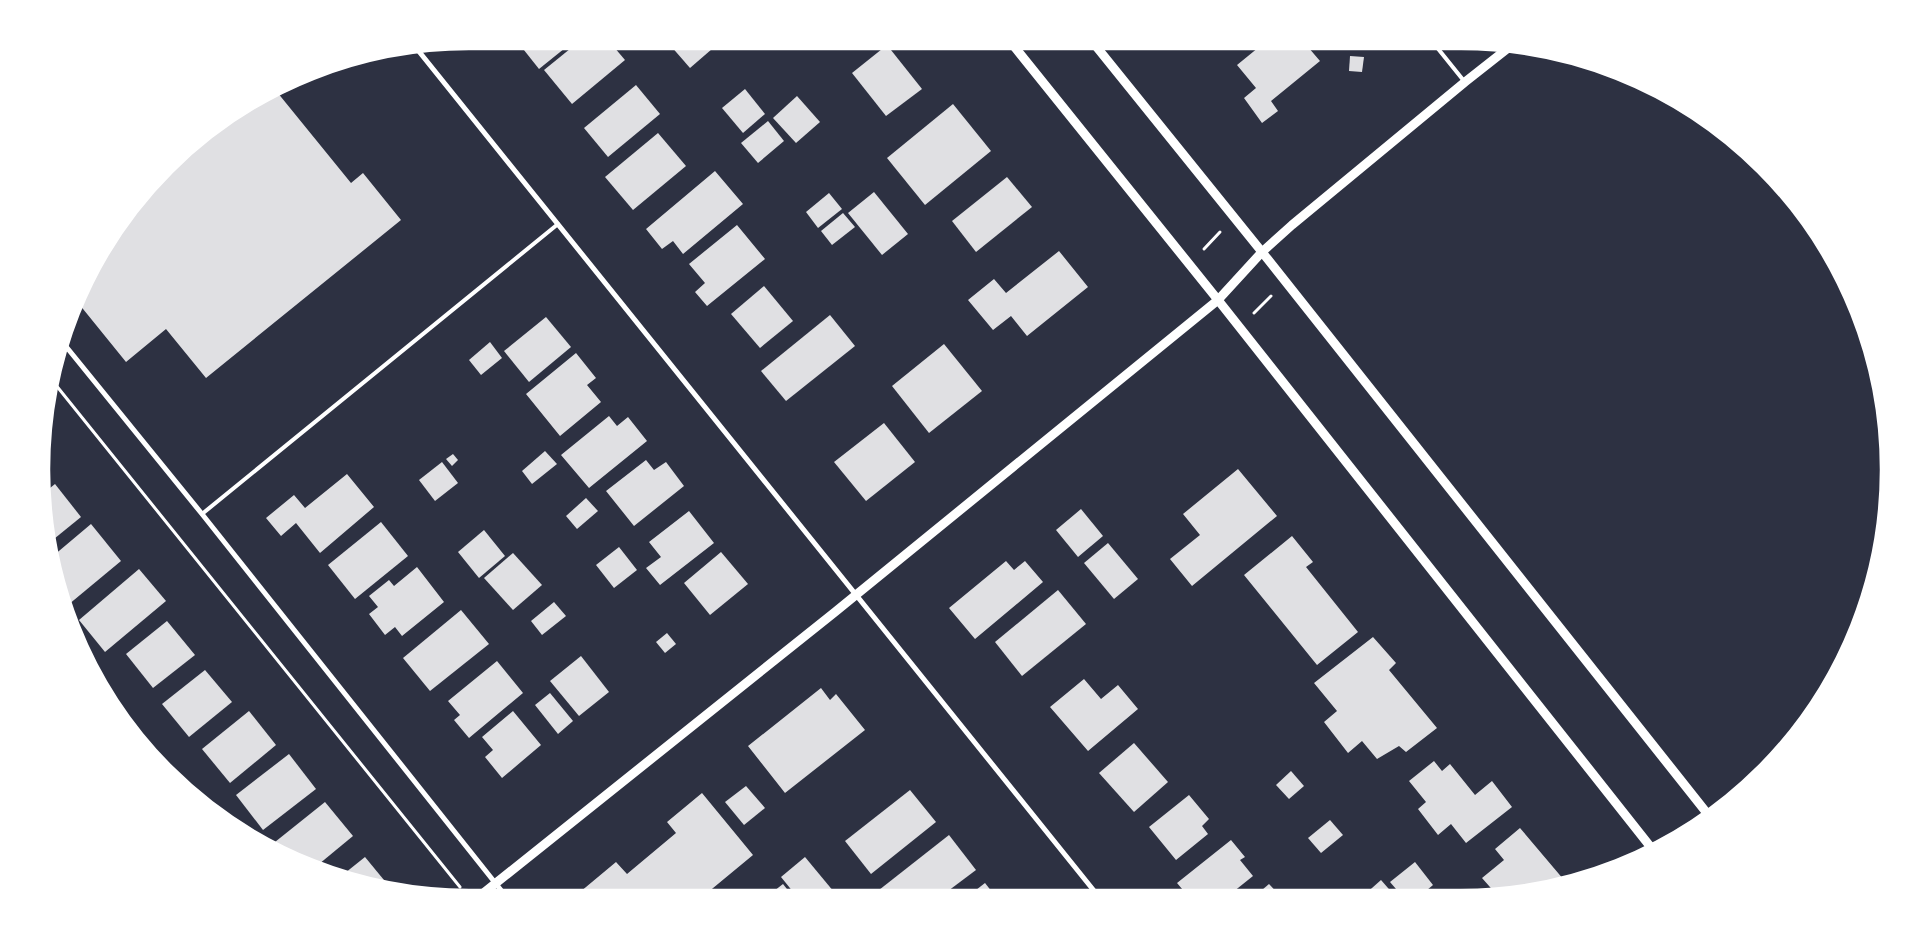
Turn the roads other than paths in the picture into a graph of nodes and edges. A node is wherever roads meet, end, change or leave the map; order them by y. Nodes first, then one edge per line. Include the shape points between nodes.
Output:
1 (1017, 49) edge
2 (1098, 49) edge
3 (1438, 49) edge
4 (1504, 51) edge
5 (419, 52) edge
6 (1465, 82) junction
7 (558, 224) junction
8 (1262, 252) junction
9 (1218, 300) junction
10 (67, 348) edge
11 (202, 514) junction
12 (856, 594) junction
13 (1705, 811) edge
14 (1650, 846) edge
15 (496, 883) junction
16 (487, 890) edge
17 (501, 890) edge
18 (1093, 890) edge

1 - 9 street
2 - 8 street
3 - 6 lane
4 - 6 street
5 - 7 street
6 - 8 street
7 - 11 lane
7 - 12 street
8 - 9 street
8 - 13 street
9 - 12 street
9 - 14 street
10 - 11 street
11 - 15 street
12 - 15 street
12 - 18 street
15 - 16 street
15 - 17 street

